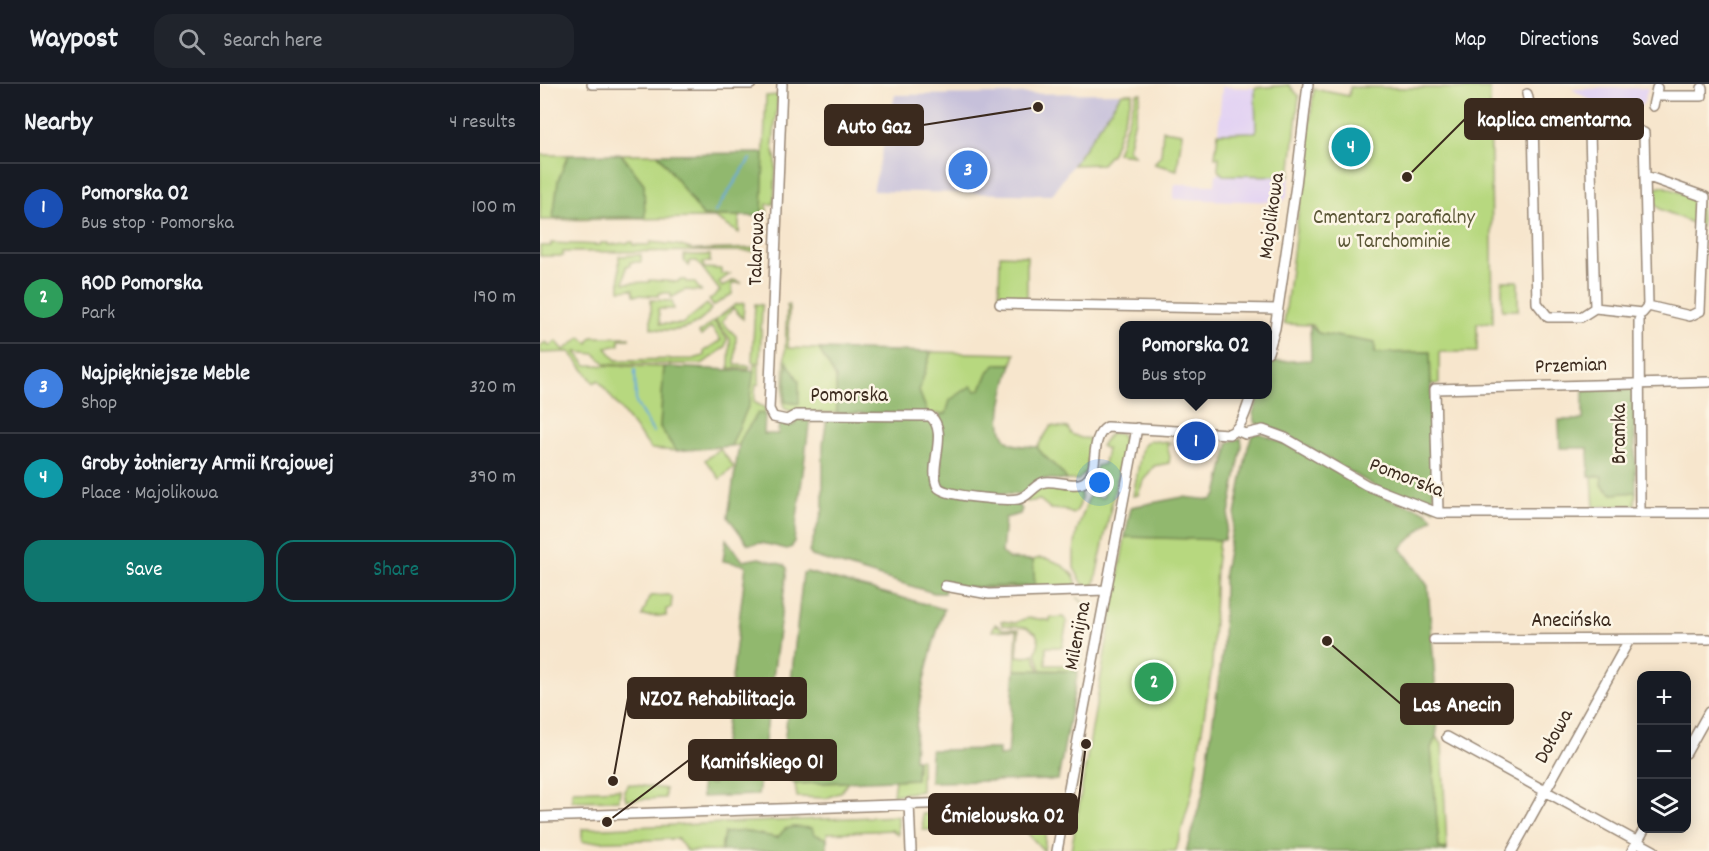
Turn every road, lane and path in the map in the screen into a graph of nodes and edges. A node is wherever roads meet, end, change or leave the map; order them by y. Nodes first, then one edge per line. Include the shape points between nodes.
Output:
1 (592, 84) edge
2 (752, 84) edge
3 (782, 84) edge
4 (1308, 84) edge
5 (1702, 87) dead end
6 (1527, 94) dead end
7 (1655, 97) dead end
8 (1533, 120) junction
9 (1590, 132) junction
10 (1646, 176) junction
11 (1000, 304) dead end
12 (1648, 306) junction
13 (1594, 308) junction
14 (1277, 309) junction
15 (1639, 320) dead end
16 (1272, 333) edge
17 (1709, 382) edge
18 (1639, 383) junction
19 (1250, 399) edge
20 (771, 416) joint
21 (1137, 428) junction
22 (1236, 430) junction
23 (1640, 512) junction
24 (1438, 513) junction
25 (1709, 513) edge
26 (945, 586) dead end
27 (1106, 590) junction
28 (1709, 639) edge
29 (1434, 640) dead end
30 (1629, 640) junction
31 (1709, 712) edge
32 (1446, 737) dead end
33 (1691, 744) edge
34 (1545, 792) junction
35 (1068, 799) junction
36 (909, 803) junction
37 (540, 817) edge
38 (1642, 833) edge
39 (1638, 842) junction
40 (912, 851) edge
41 (1057, 851) edge
42 (1512, 851) edge
43 (1632, 851) edge
44 (1654, 851) edge

1 - 2 street
3 - 20 street, Talarowa
4 - 14 street, Majolikowa
5 - 7 street via 1702,96
6 - 8 street
8 - 9 street
8 - 13 street via 1537,303 1548,317 1581,317
9 - 10 street via 1598,120 1609,119 1644,133
9 - 13 street
10 - 12 street
10 - 12 street via 1705,197 1700,311 1690,316
11 - 14 street
12 - 13 street via 1638,314
14 - 16 street, Majolikowa
15 - 18 street, Bramka
17 - 18 street, Przemian
18 - 23 street, Bramka
18 - 24 street, Przemian via 1434,388
19 - 22 street
20 - 21 street, Pomorska via 787,420 796,415 930,416 938,429 936,476 942,491 1019,499 1043,482 1086,481 1097,438 1107,427
21 - 22 street, Pomorska via 1218,434
21 - 27 street, Milenijna
22 - 24 street, Pomorska via 1245,434 1263,430 1285,438 1366,485
23 - 24 street, Pomorska
23 - 25 street, Pomorska
26 - 27 street via 988,594
27 - 35 street, Milenijna
28 - 30 street, Anecińska
29 - 30 street, Anecińska
30 - 34 street, Dołowa
31 - 33 street
32 - 34 street
34 - 39 street
34 - 42 street, Dołowa
35 - 36 street
35 - 41 street, Milenijna
36 - 37 street
36 - 40 street
38 - 39 street
39 - 43 street
39 - 44 street

